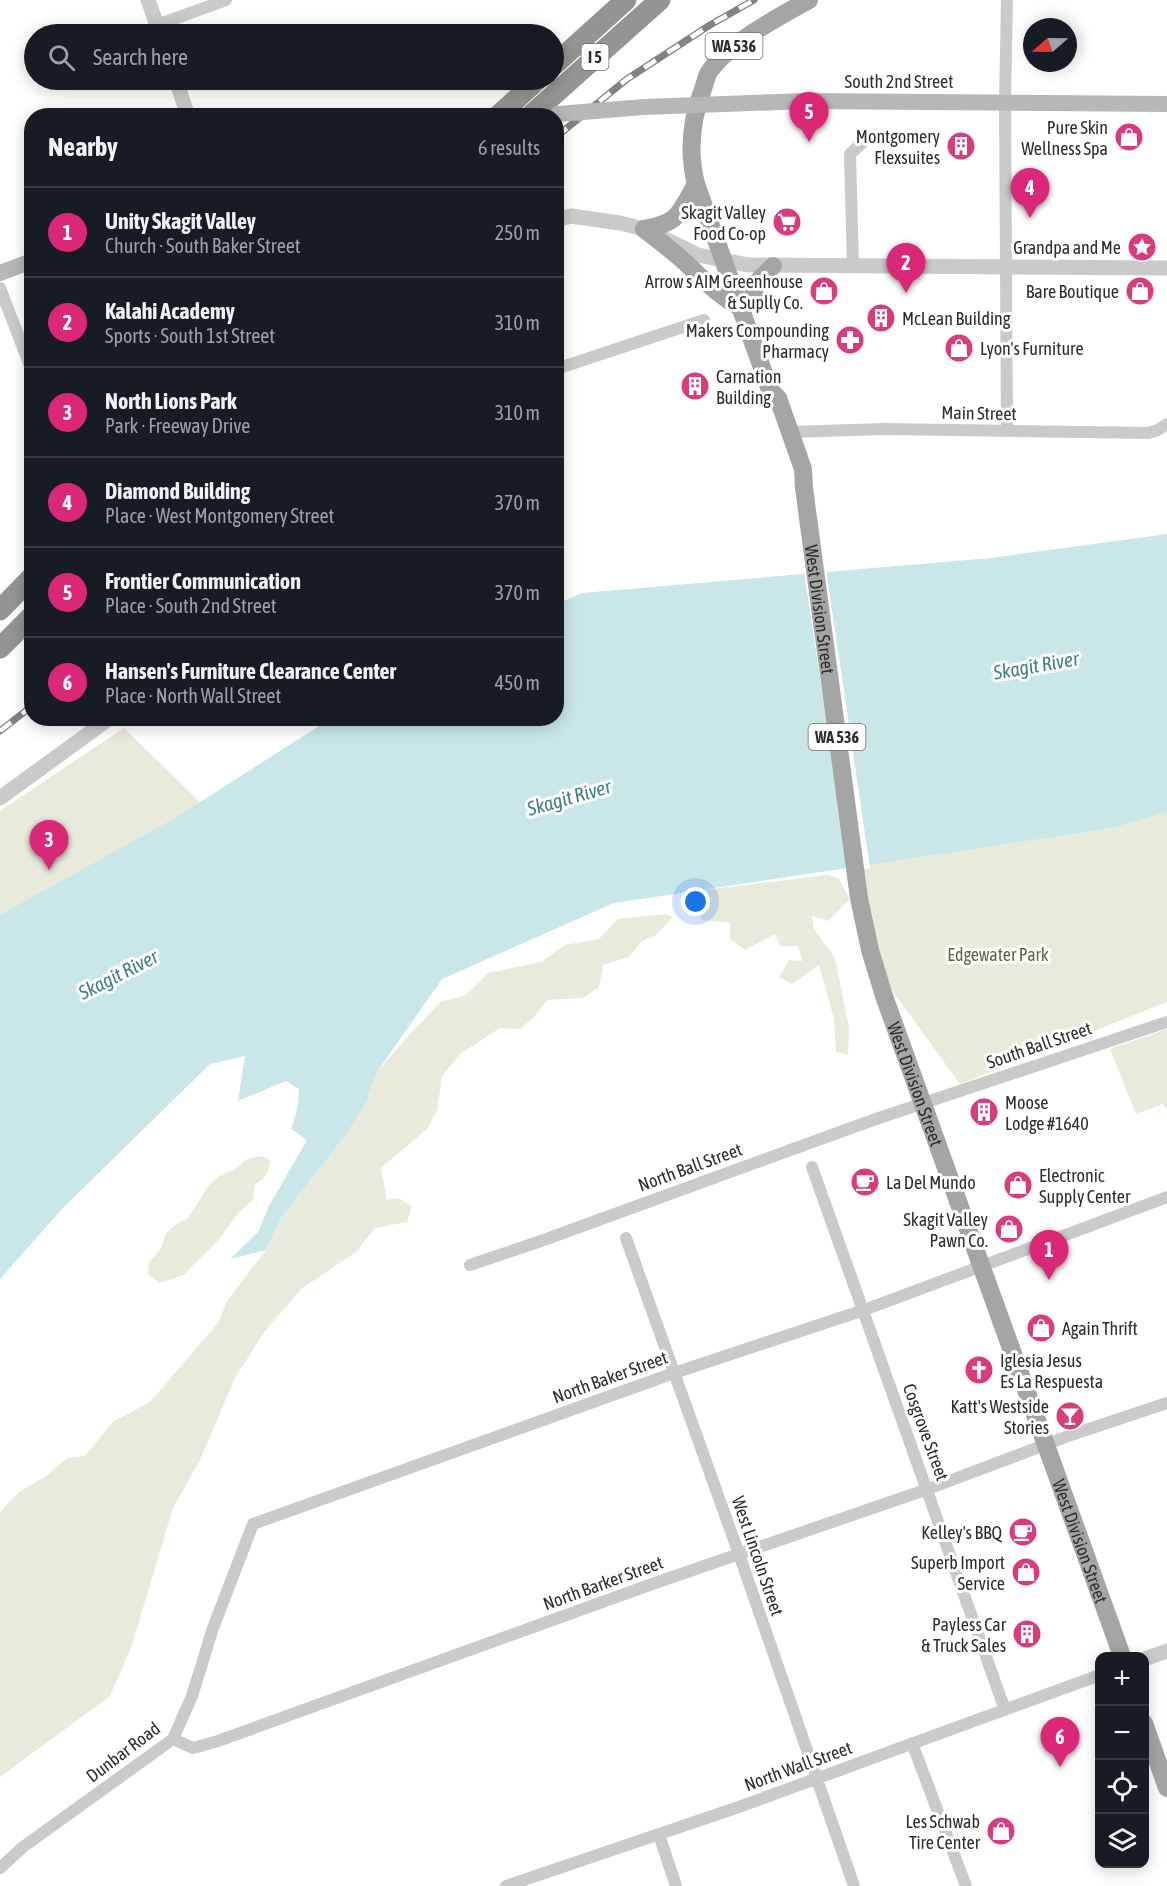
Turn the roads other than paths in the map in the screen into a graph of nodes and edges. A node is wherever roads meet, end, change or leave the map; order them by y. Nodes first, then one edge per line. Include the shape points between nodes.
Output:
1 (148, 0) edge
2 (226, 0) edge
3 (624, 0) edge
4 (660, 0) edge
5 (809, 0) edge
6 (1007, 0) edge
7 (157, 24) edge
8 (172, 24) edge
9 (564, 56) edge
10 (564, 86) edge
11 (179, 90) edge
12 (526, 90) edge
13 (559, 90) edge
14 (1005, 102) junction
15 (1167, 104) edge
16 (185, 108) edge
17 (507, 108) edge
18 (539, 108) edge
19 (564, 114) edge
20 (862, 143) dead end
21 (696, 184) junction
22 (564, 218) edge
23 (644, 229) junction
24 (723, 261) junction
25 (24, 264) edge
26 (773, 266) junction
27 (853, 267) junction
28 (1006, 267) junction
29 (1167, 268) edge
30 (0, 273) edge
31 (0, 288) edge
32 (741, 308) junction
33 (704, 320) dead end
34 (24, 350) edge
35 (564, 366) edge
36 (770, 390) junction
37 (1166, 425) edge
38 (1007, 431) junction
39 (790, 432) junction
40 (805, 494) junction
41 (24, 585) edge
42 (0, 610) edge
43 (24, 624) edge
44 (0, 648) edge
45 (99, 726) edge
46 (0, 798) edge
47 (1167, 1022) edge
48 (922, 1104) junction
49 (812, 1167) dead end
50 (1167, 1197) edge
51 (626, 1239) dead end
52 (470, 1265) dead end
53 (980, 1266) junction
54 (864, 1310) junction
55 (674, 1373) junction
56 (1167, 1403) edge
57 (1046, 1445) junction
58 (928, 1489) junction
59 (253, 1524) joint
60 (739, 1554) junction
61 (1167, 1651) edge
62 (1121, 1652) edge
63 (1149, 1657) edge
64 (1095, 1677) edge
65 (1005, 1710) junction
66 (1149, 1737) edge
67 (173, 1739) junction
68 (912, 1743) junction
69 (816, 1779) junction
70 (1167, 1788) edge
71 (659, 1835) junction
72 (0, 1868) edge
73 (506, 1886) edge
74 (676, 1886) edge
75 (854, 1886) edge
76 (966, 1886) edge

1 - 7 street
2 - 8 street
3 - 9 highway, I 5
4 - 10 highway, I 5
5 - 21 main road, WA 536 via 735,45 709,73 692,130
6 - 14 street
11 - 16 street
12 - 17 highway
13 - 18 highway, I 5
14 - 15 main road, South 2nd Street
14 - 19 main road, South 2nd Street, bridge via 806,101
14 - 28 street
20 - 27 street via 850,154
21 - 23 main road via 674,220
21 - 24 main road, West Division Street / WA 536
22 - 23 street via 585,217
23 - 24 street via 698,255
23 - 32 main road via 707,285
24 - 26 street
24 - 32 main road, West Division Street / WA 536
25 - 30 main road
26 - 27 street
26 - 32 main road via 757,282 751,301
27 - 28 street
28 - 29 street
28 - 38 street
31 - 34 street
32 - 36 main road, West Division Street / WA 536
33 - 35 street
36 - 39 main road, West Division Street / WA 536 via 778,398
36 - 40 main road, West Division Street / WA 536 via 769,402
37 - 38 street, Main Street via 1148,433
38 - 39 street, Main Street
39 - 40 main road, West Division Street / WA 536 via 803,469
40 - 48 main road, West Division Street / WA 536 via 859,898 870,950
41 - 42 highway
43 - 44 highway
45 - 46 street
47 - 48 street, South Ball Street
48 - 52 street, North Ball Street
48 - 53 main road, West Division Street / WA 536
49 - 54 street, Cosgrove Street
50 - 53 street, North Baker Street
51 - 55 street, West Lincoln Street
53 - 54 street, North Baker Street
53 - 57 main road, West Division Street / WA 536
54 - 55 street, North Baker Street
54 - 58 street, Cosgrove Street
55 - 59 street, North Baker Street
55 - 60 street, West Lincoln Street
56 - 57 street, North Barker Street
57 - 58 street, North Barker Street
57 - 62 main road, West Division Street / WA 536
58 - 60 street, North Barker Street
58 - 65 street, Cosgrove Street
59 - 67 street, Dunbar Road
60 - 67 street, North Barker Street via 218,1741 193,1748
60 - 69 street, West Lincoln Street
61 - 63 street
64 - 65 street, North Wall Street
65 - 68 street, North Wall Street
66 - 70 main road
67 - 72 street, Dunbar Road via 22,1847
68 - 69 street, North Wall Street
68 - 76 street
69 - 71 street, North Wall Street
69 - 75 street, West Lincoln Street
71 - 73 street, North Wall Street
71 - 74 street

